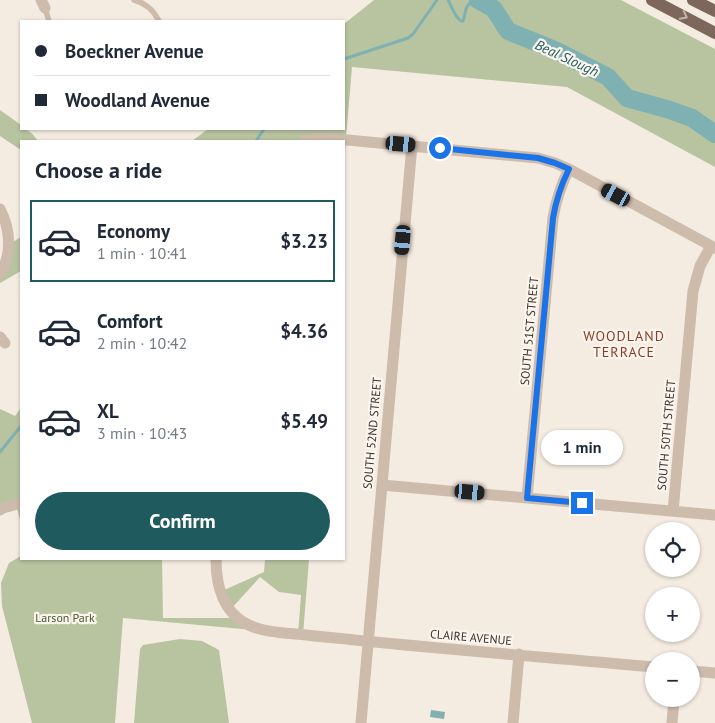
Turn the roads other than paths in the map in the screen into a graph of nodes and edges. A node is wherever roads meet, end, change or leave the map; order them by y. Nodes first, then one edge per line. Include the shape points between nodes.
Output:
1 (134, 0) edge
2 (652, 0) edge
3 (693, 0) edge
4 (43, 4) edge
5 (715, 11) edge
6 (49, 20) edge
7 (158, 20) edge
8 (715, 32) edge
9 (309, 140) edge
10 (412, 145) junction
11 (569, 169) junction
12 (0, 209) edge
13 (713, 247) edge
14 (0, 274) edge
15 (382, 485) junction
16 (527, 498) junction
17 (19, 504) edge
18 (0, 510) edge
19 (673, 511) junction
20 (715, 515) edge
21 (216, 560) edge
22 (368, 641) junction
23 (519, 654) junction
24 (645, 666) edge
25 (700, 672) edge
26 (715, 673) edge
27 (673, 707) edge
28 (361, 723) edge
29 (512, 723) edge
30 (672, 723) edge

1 - 7 lane via 149,7
2 -> 8 main road
3 - 5 main road
4 - 6 lane
9 - 10 street via 337,138
10 - 11 street via 538,158
10 - 15 street, SOUTH 52ND STREET
11 - 13 street
11 - 16 street, SOUTH 51ST STREET via 553,218
12 - 14 street via 9,237 6,260
13 - 19 street, SOUTH 50TH STREET via 700,266 693,291
15 - 16 street
15 - 22 street, SOUTH 52ND STREET
16 - 19 street
17 - 18 street
19 - 20 street
21 - 22 street, CLAIRE AVENUE via 216,578 224,600 233,613 252,627
22 - 23 street, CLAIRE AVENUE
22 - 28 street, SOUTH 52ND STREET
23 - 24 street, CLAIRE AVENUE
23 - 29 street
25 - 26 street
27 - 30 street

